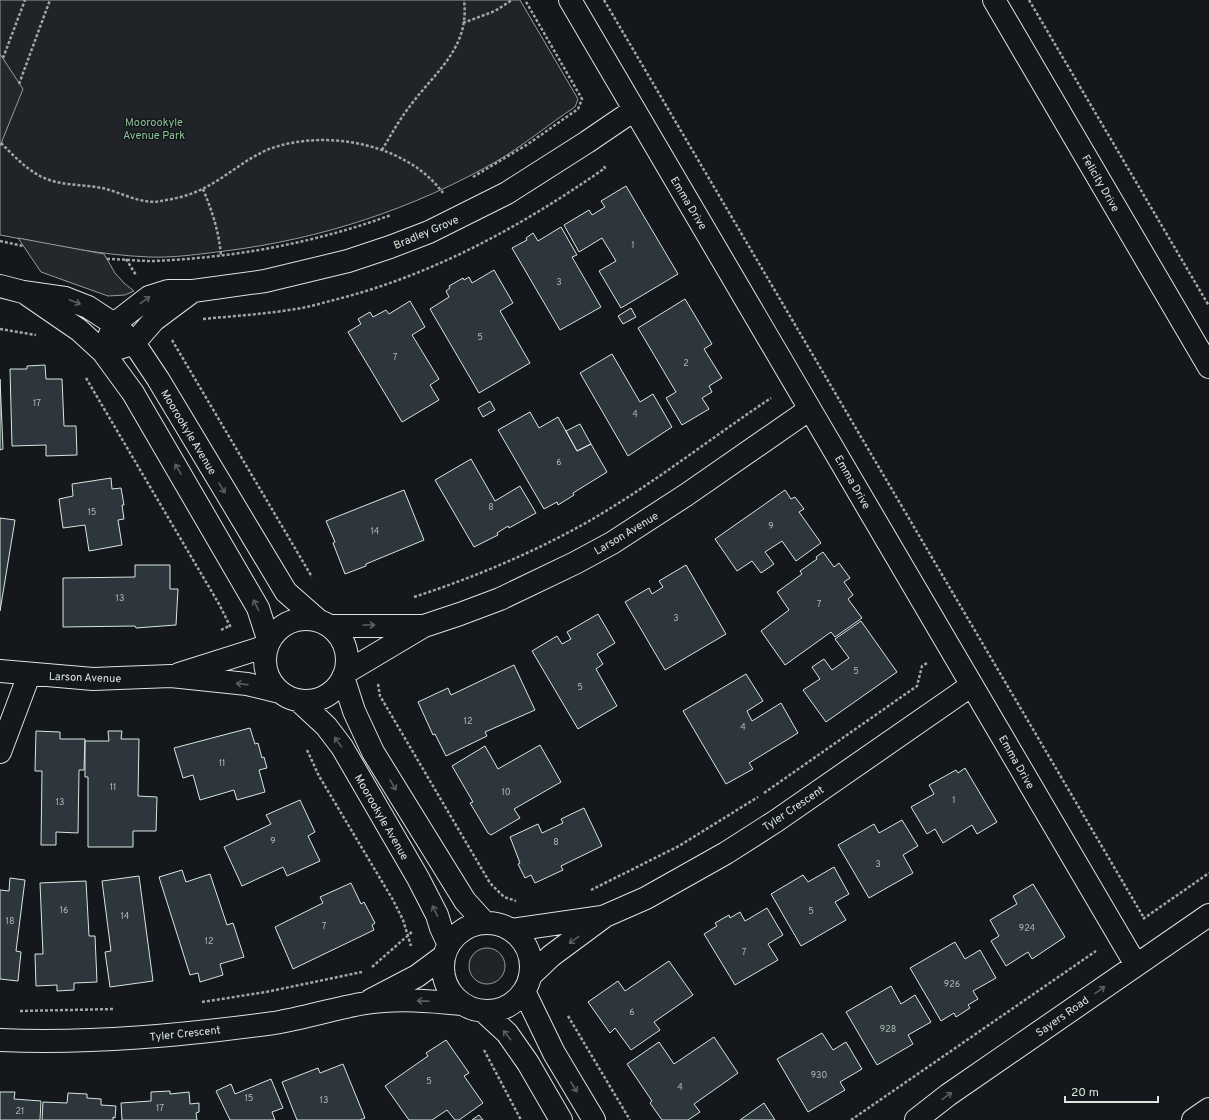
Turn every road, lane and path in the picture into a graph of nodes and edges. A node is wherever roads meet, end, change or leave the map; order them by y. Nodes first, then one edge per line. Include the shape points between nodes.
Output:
1 (25, 0) edge
2 (50, 0) edge
3 (464, 0) edge
4 (512, 0) edge
5 (525, 0) edge
6 (570, 0) edge
7 (604, 0) edge
8 (994, 0) edge
9 (1029, 0) edge
10 (463, 23) junction
11 (3, 58) dead end
12 (19, 84) dead end
13 (634, 110) junction
14 (1, 143) dead end
15 (382, 150) junction
16 (468, 180) dead end
17 (203, 189) junction
18 (449, 190) dead end
19 (443, 193) junction
20 (437, 196) dead end
21 (392, 215) dead end
22 (0, 241) edge
23 (23, 246) dead end
24 (221, 256) junction
25 (107, 259) dead end
26 (126, 259) junction
27 (0, 286) edge
28 (222, 286) junction
29 (193, 291) junction
30 (23, 292) junction
31 (149, 297) junction
32 (1209, 306) edge
33 (157, 318) junction
34 (114, 324) junction
35 (0, 329) edge
36 (41, 336) dead end
37 (134, 343) junction
38 (103, 352) junction
39 (820, 366) junction
40 (1209, 367) edge
41 (86, 378) dead end
42 (795, 383) junction
43 (810, 409) junction
44 (302, 562) dead end
45 (311, 575) dead end
46 (286, 592) junction
47 (408, 599) dead end
48 (219, 604) dead end
49 (258, 608) junction
50 (324, 623) junction
51 (424, 626) junction
52 (217, 632) dead end
53 (977, 633) junction
54 (268, 644) junction
55 (951, 650) junction
56 (0, 671) edge
57 (28, 675) junction
58 (344, 675) junction
59 (170, 676) junction
60 (972, 685) junction
61 (289, 696) junction
62 (391, 714) dead end
63 (0, 752) edge
64 (308, 752) dead end
65 (1209, 873) edge
66 (488, 879) dead end
67 (490, 883) dead end
68 (588, 891) dead end
69 (465, 901) junction
70 (437, 915) junction
71 (1209, 915) edge
72 (605, 916) junction
73 (1144, 918) junction
74 (403, 920) dead end
75 (485, 923) junction
76 (512, 930) junction
77 (1119, 935) junction
78 (447, 950) junction
79 (1136, 965) junction
80 (527, 984) junction
81 (196, 1003) dead end
82 (367, 1003) junction
83 (462, 1004) junction
84 (122, 1009) dead end
85 (15, 1011) dead end
86 (483, 1011) junction
87 (572, 1021) dead end
88 (0, 1040) edge
89 (487, 1059) dead end
90 (1209, 1109) edge
91 (521, 1120) edge
92 (561, 1120) edge
93 (594, 1120) edge
94 (630, 1120) edge
95 (851, 1120) edge
96 (916, 1120) edge
97 (1193, 1120) edge

1 - 11 path
2 - 12 path
3 - 10 path
4 - 10 path via 495,11
5 - 16 path via 582,99 578,109 528,144
6 - 13 street, Emma Drive
7 - 39 path
8 - 40 street, Felicity Drive
9 - 32 path
10 - 15 path via 454,51 446,64 410,105
13 - 28 street, Bradley Grove via 507,193 429,232 348,261 265,281
13 - 42 street, Emma Drive
14 - 17 path via 28,168 49,180 63,184 103,189 159,202
15 - 17 path via 331,141 286,145 258,155
15 - 19 path via 427,174
17 - 24 path via 220,239
18 - 19 path
19 - 20 path
21 - 24 path via 305,240
22 - 23 path
24 - 26 path via 150,261
24 - 28 path
25 - 26 path
26 - 31 path
27 - 30 street, Moorookyle Avenue
28 - 29 street, Bradley Grove
29 - 31 street, Bradley Grove via 168,291
29 - 33 street, Bradley Grove
30 -> 34 street, Moorookyle Avenue via 65,298 88,307
30 - 38 street, Moorookyle Avenue via 79,330
34 -> 31 street, Bradley Grove
33 - 37 street, Bradley Grove
33 - 44 path via 186,362
34 - 37 street, Moorookyle Avenue
34 - 38 street
35 - 36 path
37 - 38 street
37 -> 46 street, Moorookyle Avenue
49 -> 38 street, Moorookyle Avenue via 133,393
39 - 42 path
39 - 53 path
41 - 48 path
42 - 43 street, Emma Drive
42 - 47 path via 649,483 582,525 477,576
43 - 51 street, Larson Avenue via 612,543 500,599
43 - 55 street, Emma Drive
45 - 46 path
46 - 50 street, Moorookyle Avenue
49 - 52 path
49 - 54 street, Moorookyle Avenue
50 -> 51 street, Larson Avenue
50 - 54 street via 307,618 296,619 276,630
50 - 58 street via 338,633 344,642 347,652
51 - 58 street, Larson Avenue
53 - 55 path
53 - 73 path
54 - 59 street, Larson Avenue
54 - 61 street via 264,663 266,671 274,686
55 - 60 street, Emma Drive
55 - 68 path via 922,666 918,686 760,796 679,846
56 - 57 street, Larson Avenue
57 - 59 street, Larson Avenue via 93,679
57 - 63 street
58 - 61 street via 337,686 320,699 309,701
58 -> 69 street via 354,711 373,752
61 -> 59 street, Larson Avenue via 247,684
60 - 72 street, Tyler Crescent via 733,849 646,898
60 - 77 street, Emma Drive
70 -> 61 street, Moorookyle Avenue via 342,747 326,726
62 - 66 path
64 - 74 path via 319,776
65 - 73 path
67 - 69 path
69 - 75 street
70 - 78 street, Moorookyle Avenue
70 - 81 path via 408,934 368,970 266,992
71 - 79 street, Sayers Road
72 - 76 street, Tyler Crescent
72 -> 80 street, Tyler Crescent via 552,956
73 - 77 path
75 - 76 street
75 - 78 street via 464,929
76 - 80 street via 520,937 530,956 531,966
77 - 79 street, Emma Drive
77 - 95 path
78 - 82 street, Tyler Crescent via 417,976
78 - 83 street via 443,967 448,988
96 -> 79 street, Sayers Road via 948,1095
80 - 86 street via 516,1000 506,1007
80 -> 93 street via 554,1053
83 -> 82 street, Tyler Crescent via 425,1001
82 - 88 street, Tyler Crescent via 286,1021 197,1034 37,1042
83 - 86 street
84 - 85 path
92 -> 86 street via 528,1063 507,1033
87 - 94 path
89 - 91 path
90 - 97 street

